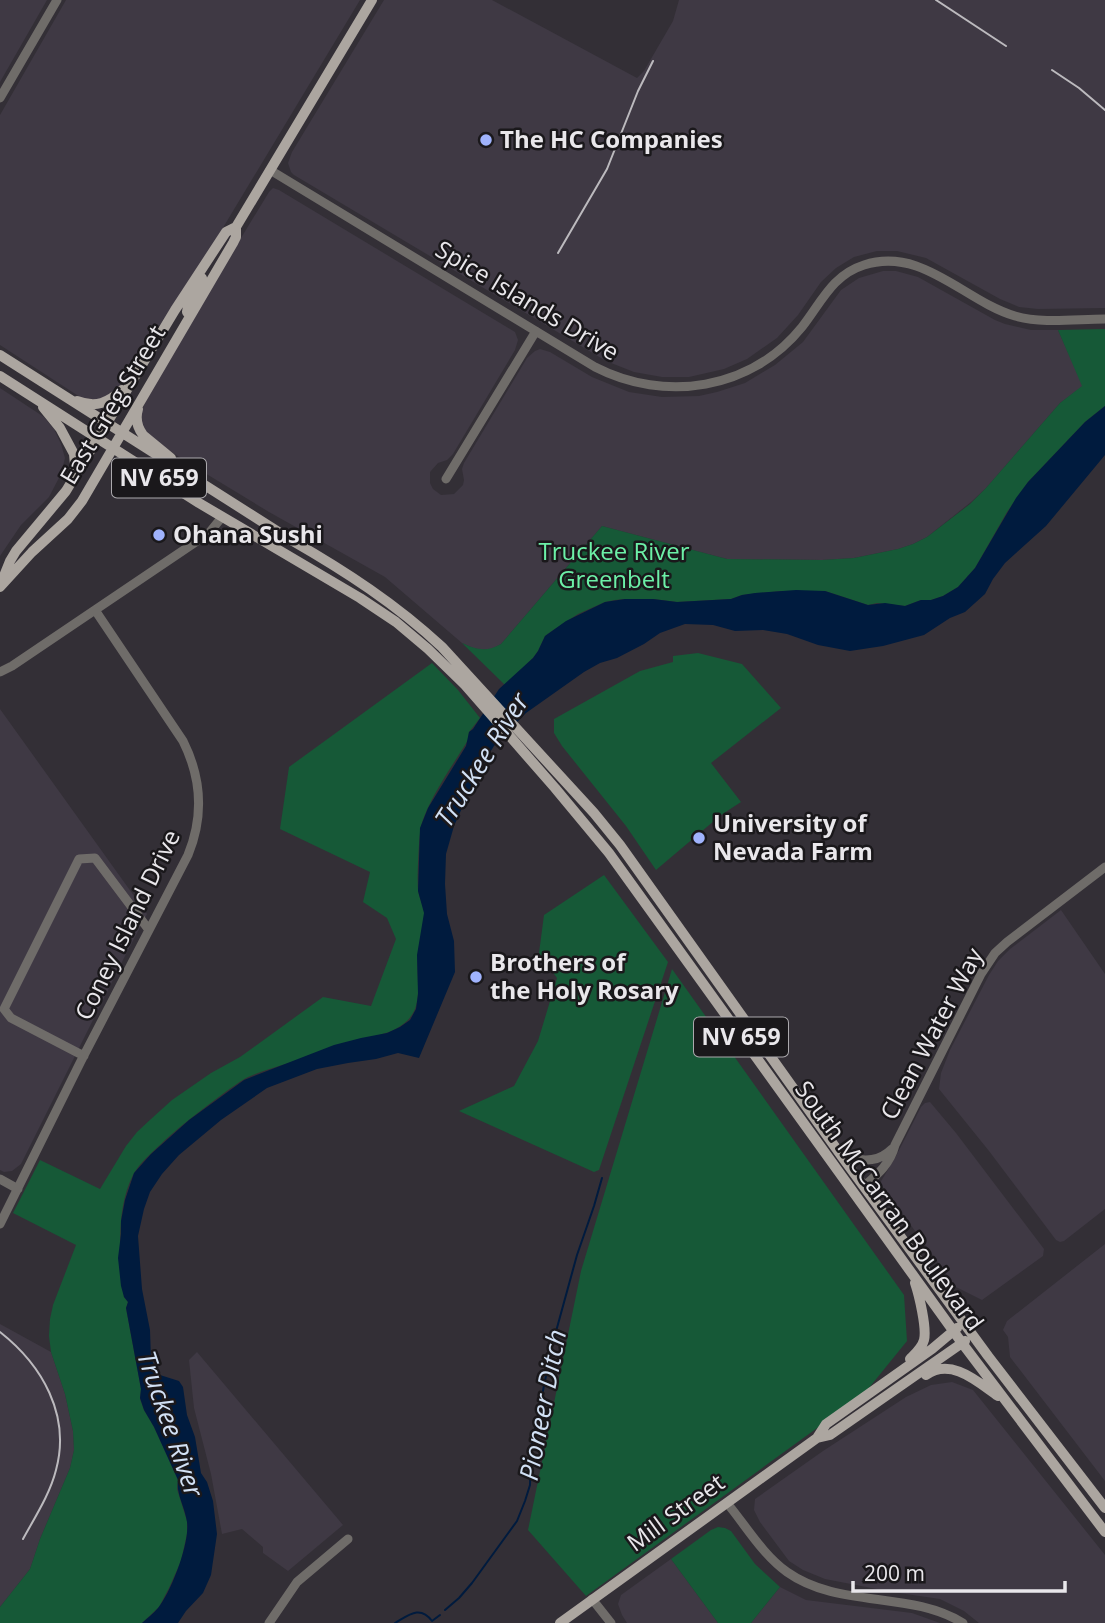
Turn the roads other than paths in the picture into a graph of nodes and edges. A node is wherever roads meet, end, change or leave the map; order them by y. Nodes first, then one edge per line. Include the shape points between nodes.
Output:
1 (57, 0) edge
2 (372, 0) edge
3 (0, 99) edge
4 (270, 170) junction
5 (236, 227) junction
6 (208, 259) junction
7 (190, 316) junction
8 (1105, 319) edge
9 (536, 331) junction
10 (0, 355) edge
11 (0, 376) edge
12 (132, 380) junction
13 (147, 390) junction
14 (65, 397) junction
15 (37, 399) junction
16 (106, 423) junction
17 (122, 433) junction
18 (98, 437) junction
19 (113, 447) junction
20 (76, 476) junction
21 (446, 479) dead end
22 (218, 494) junction
23 (222, 517) junction
24 (0, 586) edge
25 (95, 610) junction
26 (0, 672) edge
27 (476, 690) junction
28 (525, 745) junction
29 (1105, 867) edge
30 (649, 884) junction
31 (638, 892) junction
32 (149, 930) junction
33 (84, 1056) junction
34 (895, 1145) junction
35 (843, 1158) junction
36 (0, 1180) edge
37 (864, 1186) junction
38 (18, 1189) junction
39 (0, 1224) edge
40 (912, 1273) junction
41 (964, 1322) junction
42 (953, 1332) junction
43 (973, 1335) junction
44 (962, 1343) junction
45 (892, 1378) junction
46 (889, 1393) junction
47 (1008, 1404) junction
48 (817, 1438) junction
49 (727, 1503) junction
50 (1105, 1508) edge
51 (1105, 1532) edge
52 (348, 1539) dead end
53 (592, 1600) junction
54 (269, 1623) edge
55 (559, 1623) edge
56 (611, 1623) edge
57 (963, 1623) edge

1 - 3 street
2 - 4 main road, East Greg Street
4 - 5 main road, East Greg Street
4 - 9 street, Spice Islands Drive
5 - 6 main road, East Greg Street via 226,232
5 - 7 main road, East Greg Street via 233,243
6 - 7 main road via 188,306
6 - 12 main road, East Greg Street
7 - 13 main road, East Greg Street
8 - 9 street, Spice Islands Drive via 1014,316 925,269 887,261 861,266 839,279 800,329 763,362 704,385 667,387 630,381 595,367
9 - 21 street
10 - 14 main road, South McCarran Boulevard / NV 659
11 - 15 main road, South McCarran Boulevard / NV 659
12 - 14 main road via 104,403 91,405
12 - 16 main road, East Greg Street
13 - 17 main road, East Greg Street
13 - 22 main road via 137,412 140,431
14 - 16 main road, South McCarran Boulevard / NV 659
15 - 18 main road, South McCarran Boulevard / NV 659
15 - 20 main road via 68,441 75,455
16 - 17 main road, South McCarran Boulevard / NV 659
16 - 18 main road, East Greg Street
17 - 19 main road, East Greg Street
17 - 22 main road, South McCarran Boulevard / NV 659
18 - 19 main road, South McCarran Boulevard / NV 659
18 - 20 main road, East Greg Street
19 - 23 main road, South McCarran Boulevard / NV 659
19 - 24 main road, East Greg Street via 68,519
20 - 24 main road, East Greg Street via 16,551
22 - 27 main road, South McCarran Boulevard / NV 659 via 394,606 434,639
23 - 25 street via 209,533
23 - 27 main road, South McCarran Boulevard / NV 659 via 387,616
25 - 26 street
25 - 32 street, Coney Island Drive via 183,741 200,796 193,842
27 - 28 main road, South McCarran Boulevard / NV 659
28 - 30 main road, South McCarran Boulevard / NV 659 via 594,813
28 - 31 main road, South McCarran Boulevard / NV 659
29 - 34 street, Clean Water Way via 990,960
30 - 31 main road
30 - 35 main road, South McCarran Boulevard / NV 659
31 - 40 main road, South McCarran Boulevard / NV 659
32 - 33 street, Coney Island Drive
32 - 33 street via 95,858 79,859 4,1009 10,1018
33 - 38 street, Coney Island Drive
34 - 35 street, Clean Water Way via 876,1160
34 - 37 street, Clean Water Way via 886,1165
35 - 37 main road, South McCarran Boulevard / NV 659
36 - 38 street
37 - 41 main road, South McCarran Boulevard / NV 659
38 - 39 street, Coney Island Drive
40 - 42 main road, South McCarran Boulevard / NV 659
40 - 45 main road via 924,1340
41 - 42 main road, Mill Street
41 - 43 main road, South McCarran Boulevard / NV 659
42 - 44 main road, South McCarran Boulevard / NV 659
42 - 45 main road, Mill Street
43 - 44 main road, Mill Street
43 - 50 main road, South McCarran Boulevard / NV 659
44 - 46 main road, Mill Street
44 - 47 main road, South McCarran Boulevard / NV 659
45 - 48 main road, Mill Street via 826,1424
46 - 47 main road via 947,1368 964,1373
46 - 48 main road, Mill Street via 831,1434
47 - 51 main road, South McCarran Boulevard / NV 659
48 - 49 main road, Mill Street
49 - 53 main road, Mill Street
49 - 57 street via 768,1555 802,1582 831,1592 935,1609
52 - 54 street via 297,1582
53 - 55 main road, Mill Street
53 - 56 street

